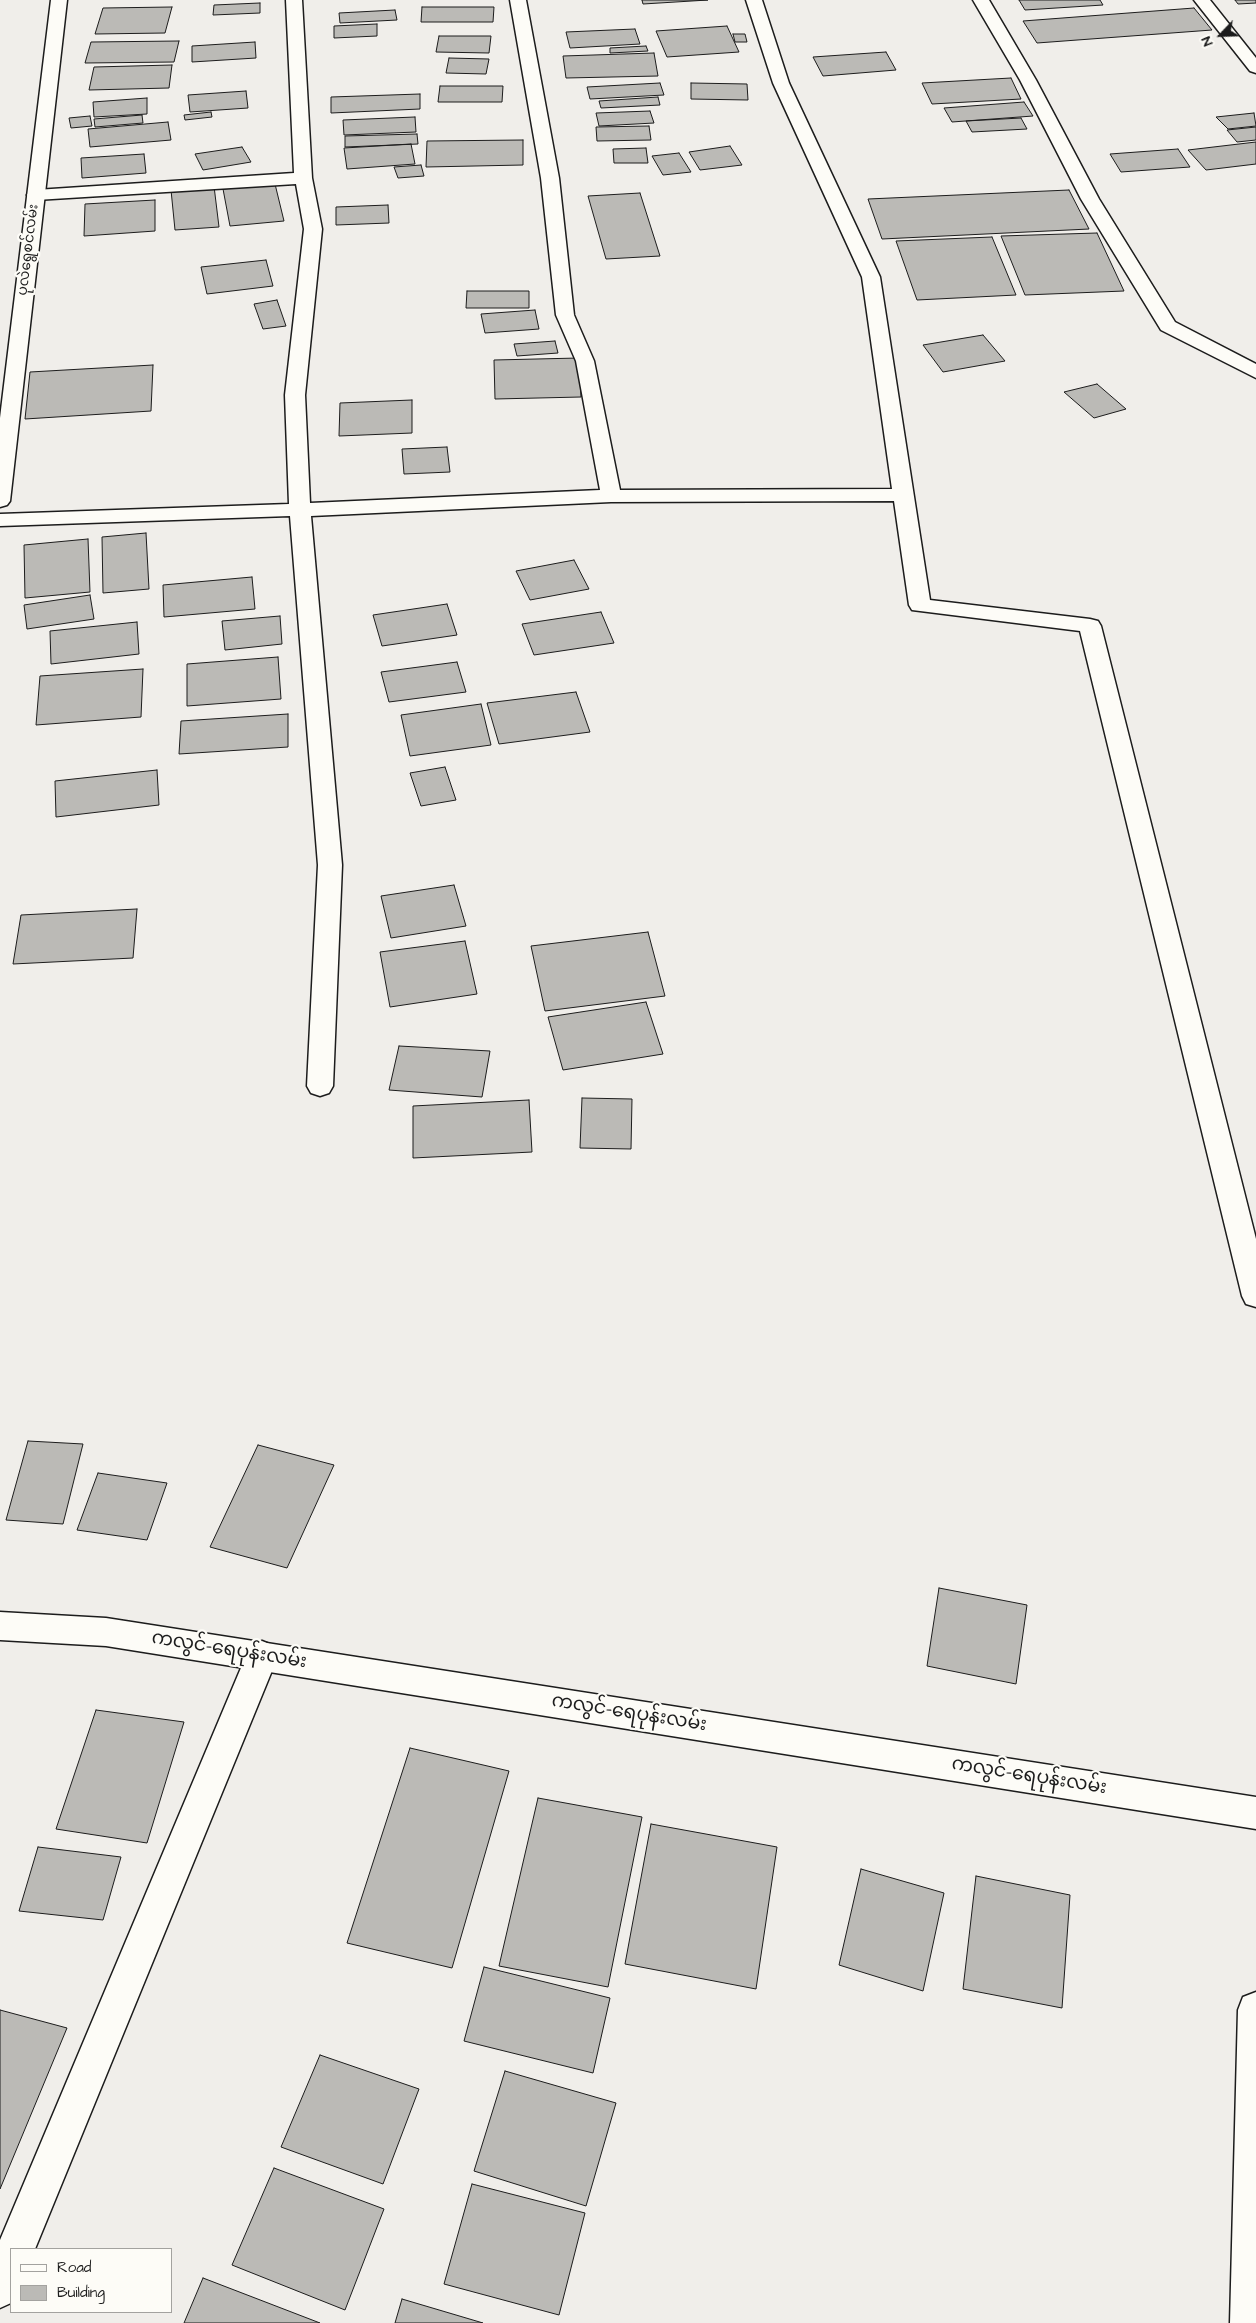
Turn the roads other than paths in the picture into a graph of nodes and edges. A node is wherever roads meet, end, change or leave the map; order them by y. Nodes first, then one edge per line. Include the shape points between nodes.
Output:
1 (59, 0) edge
2 (294, 0) edge
3 (518, 0) edge
4 (754, 0) edge
5 (981, 0) edge
6 (1202, 0) edge
7 (1256, 68) edge
8 (303, 178) junction
9 (36, 195) junction
10 (1256, 372) edge
11 (902, 495) junction
12 (611, 496) junction
13 (0, 501) edge
14 (300, 510) junction
15 (0, 520) edge
16 (320, 1086) dead end
17 (1256, 1296) edge
18 (0, 1626) edge
19 (262, 1656) junction
20 (1256, 1813) edge
21 (1256, 2010) edge
22 (16, 2248) edge
23 (10, 2263) edge
24 (0, 2288) edge
25 (1250, 2323) edge

1 - 9 street, ပုလဲရွေစင်လမ်း
2 - 8 street
3 - 12 street via 550,178 565,315 585,361
4 - 11 street via 781,83 871,277
5 - 10 street via 1028,80 1090,199 1168,326
6 - 7 street
8 - 9 street
8 - 14 street via 314,229 295,395
9 - 13 street, ပုလဲရွေစင်လမ်း
11 - 12 street
11 - 17 street via 920,605 1090,626
12 - 14 street
14 - 15 street
14 - 16 street via 330,865
18 - 19 street, ကလွင်-ရေပုန်းလမ်း via 106,1632
19 - 20 street, ကလွင်-ရေပုန်းလမ်း
19 - 22 street
21 - 25 street
23 - 24 street

